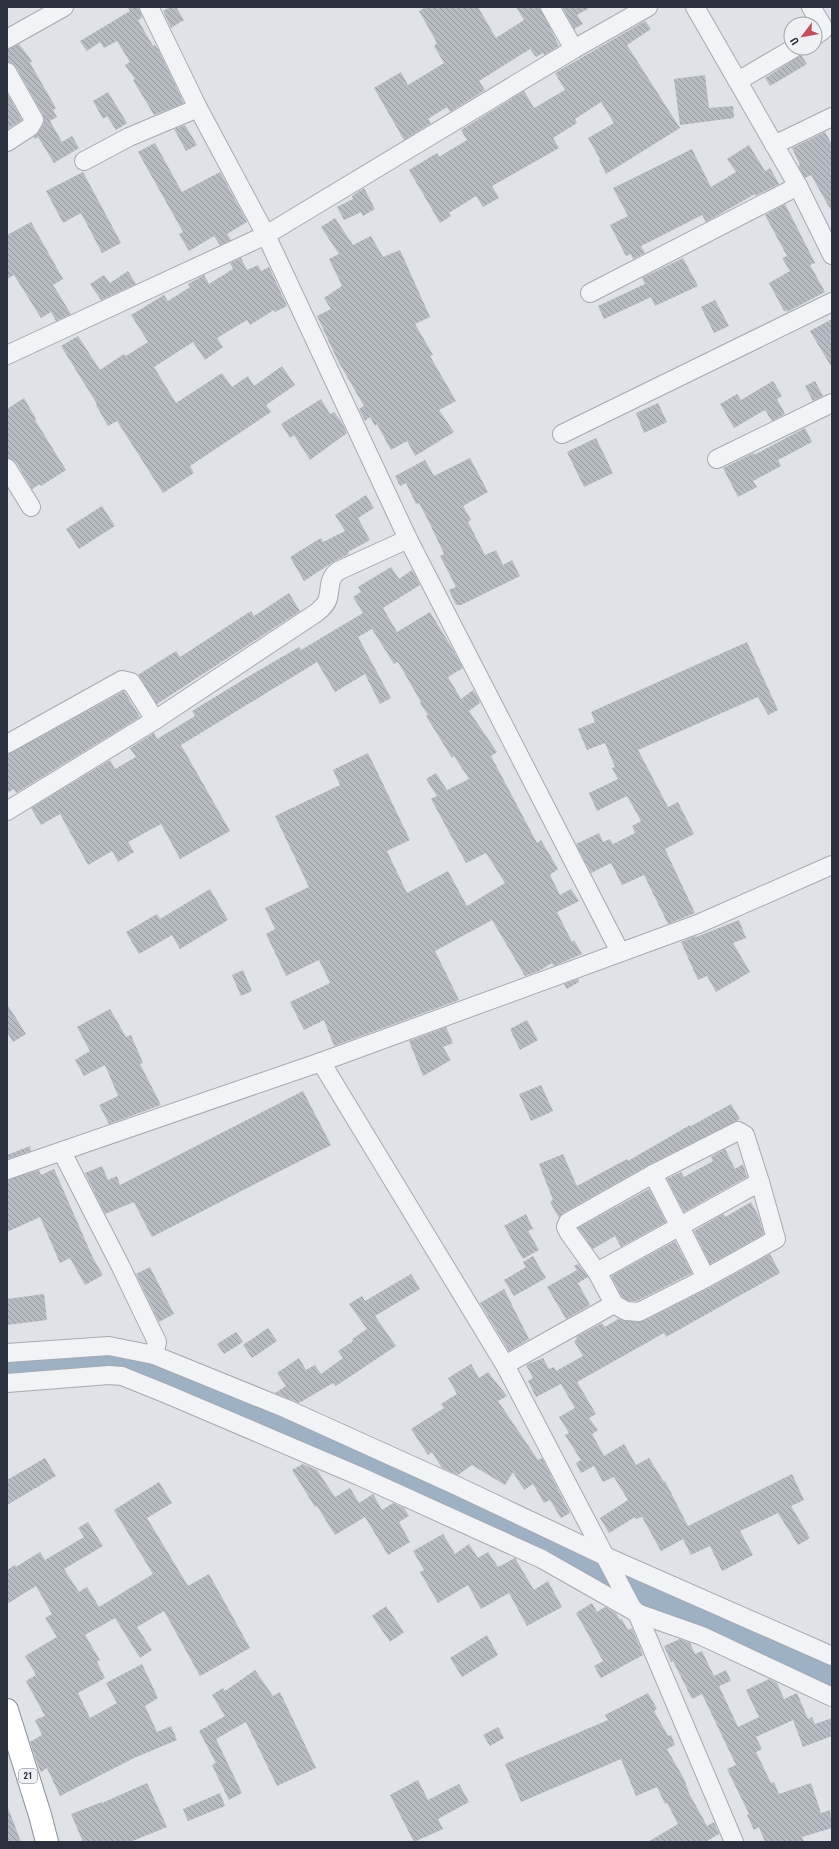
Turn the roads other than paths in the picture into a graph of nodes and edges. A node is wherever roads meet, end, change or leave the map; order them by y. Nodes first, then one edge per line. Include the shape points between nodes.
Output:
1 (64, 7) edge
2 (149, 7) edge
3 (550, 7) edge
4 (648, 7) edge
5 (695, 7) edge
6 (811, 7) edge
7 (816, 16) edge
8 (7, 39) edge
9 (574, 49) junction
10 (783, 55) edge
11 (7, 72) edge
12 (738, 82) junction
13 (198, 108) junction
14 (832, 117) edge
15 (7, 142) edge
16 (774, 146) junction
17 (84, 161) dead end
18 (798, 186) junction
19 (266, 235) junction
20 (832, 255) edge
21 (590, 293) dead end
22 (832, 302) edge
23 (7, 356) edge
24 (832, 403) edge
25 (562, 434) dead end
26 (717, 459) dead end
27 (7, 468) edge
28 (31, 508) dead end
29 (408, 539) junction
30 (155, 720) junction
31 (7, 744) edge
32 (7, 811) edge
33 (832, 865) edge
34 (620, 952) junction
35 (321, 1062) junction
36 (62, 1152) junction
37 (7, 1170) edge
38 (653, 1174) junction
39 (760, 1182) junction
40 (680, 1226) junction
41 (597, 1272) junction
42 (706, 1278) junction
43 (614, 1304) junction
44 (7, 1353) edge
45 (154, 1355) junction
46 (505, 1365) junction
47 (7, 1383) edge
48 (609, 1560) junction
49 (634, 1610) junction
50 (832, 1656) edge
51 (832, 1697) edge
52 (9, 1724) edge
53 (47, 1842) edge
54 (734, 1842) edge

1 - 8 street
2 - 13 street
3 - 9 street
4 - 9 street
5 - 12 street
6 - 7 street
9 - 19 street
10 - 12 street
11 - 15 street via 34,120 30,127
12 - 16 street
13 - 17 street via 129,137
13 - 19 street
14 - 16 street
16 - 18 street
18 - 20 street
18 - 21 street
19 - 23 street
19 - 29 street
22 - 25 street
24 - 26 street
27 - 28 street
29 - 30 street via 338,571 332,576 328,598 316,613
29 - 34 street
30 - 31 street via 131,682 122,680
30 - 32 street
33 - 34 street via 698,924
34 - 35 street
35 - 36 street
35 - 46 street
36 - 37 street
36 - 45 street via 157,1342
38 - 39 street via 738,1131 745,1135
38 - 40 street
38 - 41 street via 568,1222 566,1227 569,1233
39 - 40 street
39 - 42 street via 776,1239
40 - 41 street
40 - 42 street
41 - 43 street
42 - 43 street via 639,1312 626,1311
43 - 46 street
44 - 45 street via 109,1346
45 - 48 street via 287,1409 455,1485
46 - 48 street
47 - 49 street via 122,1376 359,1476 542,1559
48 - 49 street
48 - 50 street
49 - 51 street via 702,1636
49 - 54 street
52 - 53 highway, 21

